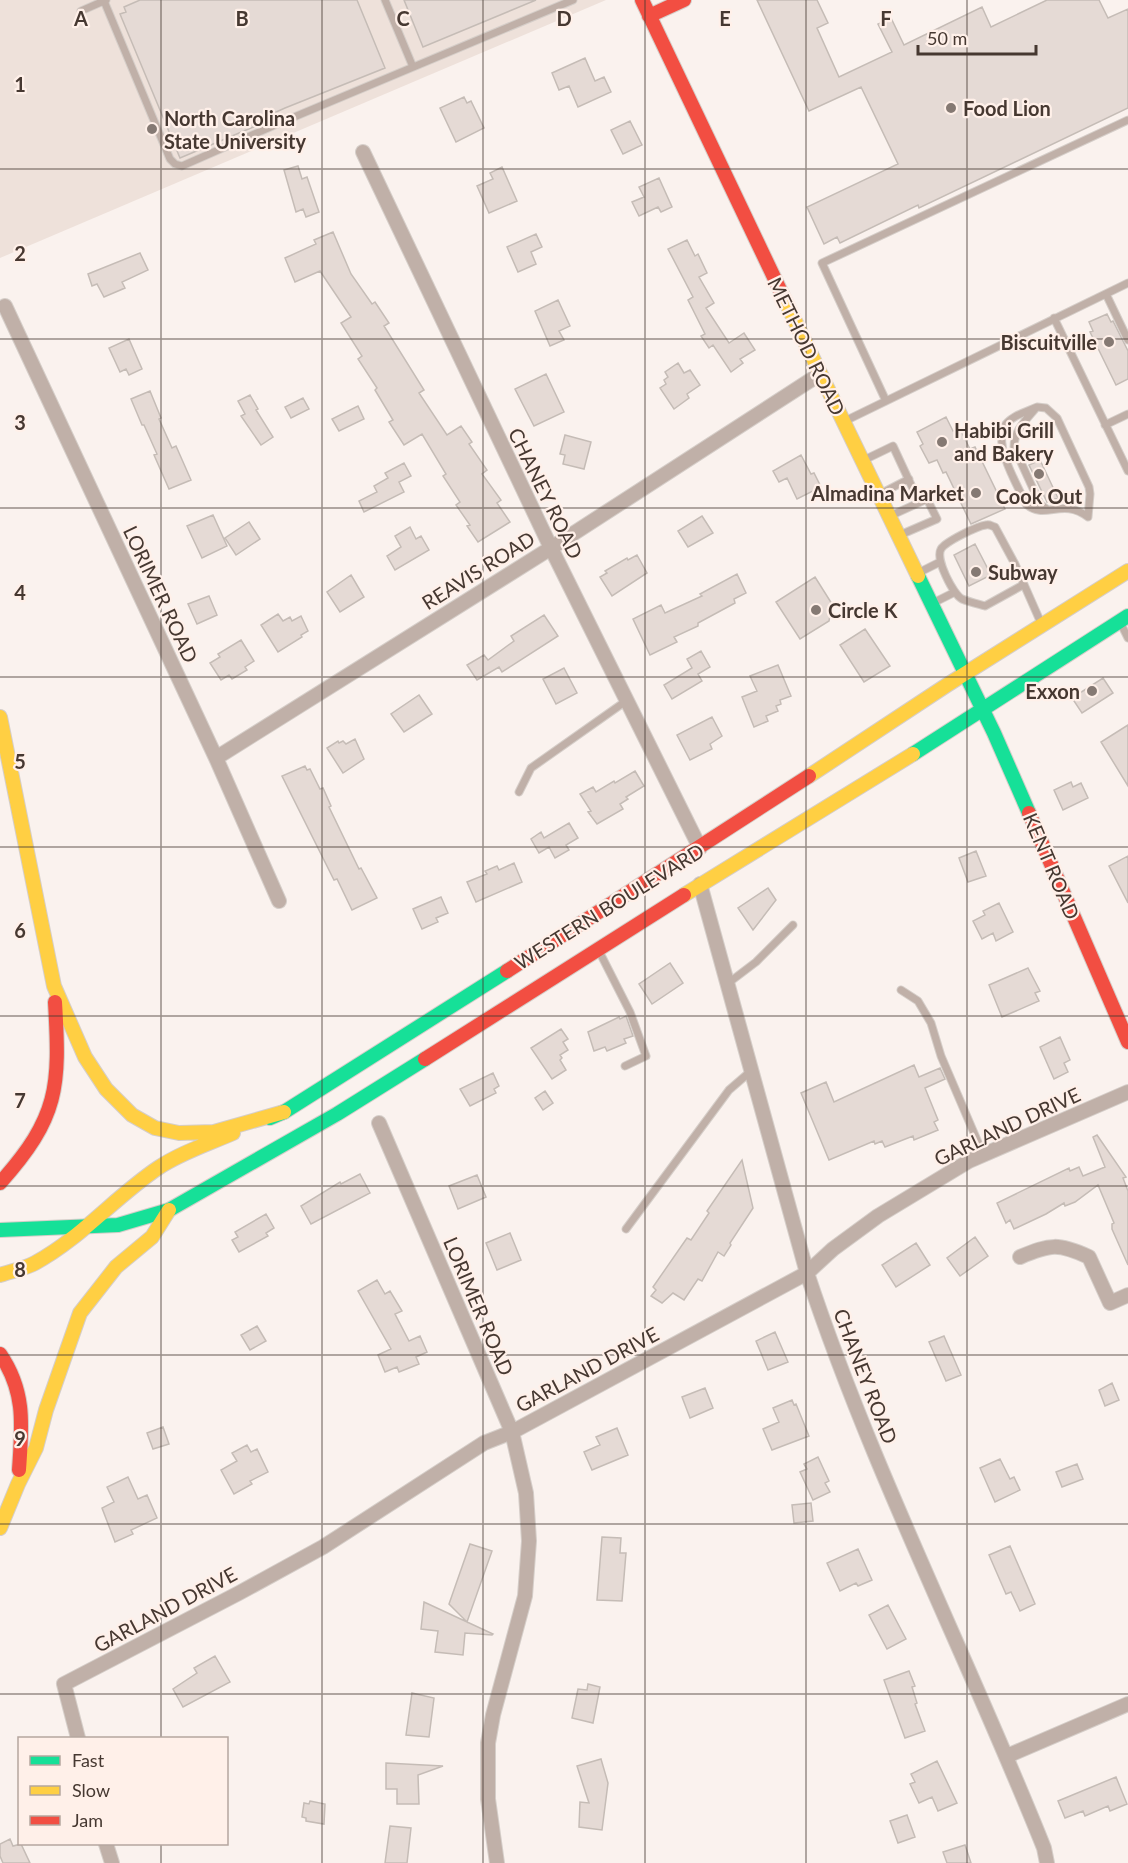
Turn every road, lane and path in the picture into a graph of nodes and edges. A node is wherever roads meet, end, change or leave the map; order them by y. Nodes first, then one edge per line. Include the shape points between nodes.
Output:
1 (105, 0) edge
2 (385, 0) edge
3 (642, 0) edge
4 (684, 0) edge
5 (570, 1) edge
6 (81, 11) dead end
7 (649, 16) junction
8 (413, 67) junction
9 (1128, 120) edge
10 (363, 152) dead end
11 (1128, 283) edge
12 (1106, 294) junction
13 (5, 306) dead end
14 (1054, 318) junction
15 (1128, 340) edge
16 (820, 374) junction
17 (886, 401) junction
18 (1037, 407) junction
19 (1128, 414) edge
20 (843, 422) junction
21 (1106, 425) junction
22 (862, 462) junction
23 (1128, 471) edge
24 (909, 479) junction
25 (878, 495) junction
26 (919, 502) junction
27 (1049, 510) junction
28 (889, 517) junction
29 (898, 536) junction
30 (551, 548) junction
31 (940, 562) junction
32 (1128, 571) edge
33 (916, 574) junction
34 (1023, 585) junction
35 (955, 592) junction
36 (931, 604) junction
37 (1124, 619) edge
38 (1042, 625) junction
39 (1128, 638) edge
40 (964, 674) junction
41 (973, 692) joint
42 (626, 701) junction
43 (982, 710) junction
44 (0, 717) edge
45 (216, 758) junction
46 (519, 792) dead end
47 (700, 848) junction
48 (700, 885) junction
49 (279, 901) dead end
50 (793, 925) dead end
51 (598, 949) junction
52 (727, 984) junction
53 (54, 986) junction
54 (901, 990) dead end
55 (1128, 1042) edge
56 (625, 1066) dead end
57 (751, 1071) junction
58 (1128, 1092) edge
59 (284, 1112) junction
60 (379, 1123) dead end
61 (983, 1154) junction
62 (0, 1183) edge
63 (169, 1210) junction
64 (85, 1228) junction
65 (626, 1229) dead end
66 (0, 1230) edge
67 (1020, 1257) dead end
68 (807, 1273) junction
69 (0, 1275) edge
70 (1128, 1295) edge
71 (0, 1354) edge
72 (512, 1432) junction
73 (18, 1484) junction
74 (0, 1528) edge
75 (1128, 1704) edge
76 (78, 1737) edge
77 (1007, 1756) junction
78 (106, 1845) edge
79 (112, 1863) edge
80 (497, 1863) edge
81 (1047, 1863) edge

1 - 6 lane
1 - 8 lane via 170,159 182,166
2 - 8 lane
3 - 7 main road, METHOD ROAD
4 - 7 main road
5 - 8 lane
7 - 16 main road, METHOD ROAD
9 - 17 lane via 822,263
10 - 30 street, CHANEY ROAD
11 - 12 lane
12 - 14 lane
12 - 15 lane
13 - 45 street, LORIMER ROAD
14 - 17 lane
14 - 21 lane
16 - 20 main road, METHOD ROAD
16 - 30 street, REAVIS ROAD
17 - 20 lane
18 - 27 lane via 1017,431 1014,447 1040,504
18 - 27 lane via 1005,426 1002,443 1026,504 1032,509
18 - 27 lane via 1046,408 1057,418 1090,494 1088,517 1074,508
19 - 21 lane
20 - 22 main road, METHOD ROAD
21 - 23 lane
22 - 24 lane via 893,446
22 - 25 main road, METHOD ROAD
24 - 25 lane
24 - 26 lane
25 - 28 main road, METHOD ROAD
26 - 28 lane
26 - 29 lane via 927,499 937,519
28 - 29 main road, METHOD ROAD
29 - 33 main road, METHOD ROAD
30 - 42 street, CHANEY ROAD
30 - 45 street, REAVIS ROAD
31 - 33 lane
31 - 34 lane via 946,543 990,525 998,531
31 - 35 lane
32 - 38 main road, WESTERN BOULEVARD
33 - 36 main road, METHOD ROAD
34 - 35 lane via 985,606
34 - 38 lane
35 - 36 lane
36 - 40 main road, METHOD ROAD
37 - 39 lane
37 - 43 main road, WESTERN BOULEVARD
38 - 40 main road, WESTERN BOULEVARD
40 - 41 main road, METHOD ROAD
40 - 47 main road, WESTERN BOULEVARD
41 - 43 main road, KENT ROAD
42 - 46 lane via 531,768
42 - 47 street, CHANEY ROAD
43 - 48 main road, WESTERN BOULEVARD
43 - 55 main road, KENT ROAD
44 - 53 main road
45 - 49 street, LORIMER ROAD
47 - 59 main road, WESTERN BOULEVARD
48 - 51 main road, WESTERN BOULEVARD
48 - 52 street, CHANEY ROAD
50 - 52 lane
51 - 56 lane via 630,1012 646,1056
51 - 63 main road, WESTERN BOULEVARD via 337,1114
52 - 57 street, CHANEY ROAD
53 - 59 main road via 85,1057 106,1089 132,1114 154,1128 178,1133 214,1132
53 - 62 main road via 58,1061 49,1114 29,1152
54 - 61 lane via 918,1001 931,1023
57 - 65 lane via 721,1099
57 - 68 street, CHANEY ROAD
58 - 61 street, GARLAND DRIVE
59 - 64 main road, WESTERN BOULEVARD via 159,1167
60 - 72 street, LORIMER ROAD
61 - 68 street, GARLAND DRIVE via 878,1216
63 - 64 main road, WESTERN BOULEVARD via 118,1225
63 - 73 main road via 152,1238 116,1267 80,1313 36,1448
64 - 66 main road, WESTERN BOULEVARD
64 - 69 main road, WESTERN BOULEVARD via 33,1264
67 - 70 street via 1045,1246 1067,1247 1089,1257 1110,1303
68 - 72 street, GARLAND DRIVE
68 - 77 street, CHANEY ROAD via 867,1436
71 - 73 main road via 22,1400
72 - 76 street, GARLAND DRIVE via 484,1443 323,1547 64,1684
72 - 80 street, LORIMER ROAD via 526,1493 529,1541 525,1596 488,1743 488,1800
73 - 74 main road
75 - 77 street
77 - 81 street, CHANEY ROAD
78 - 79 street

